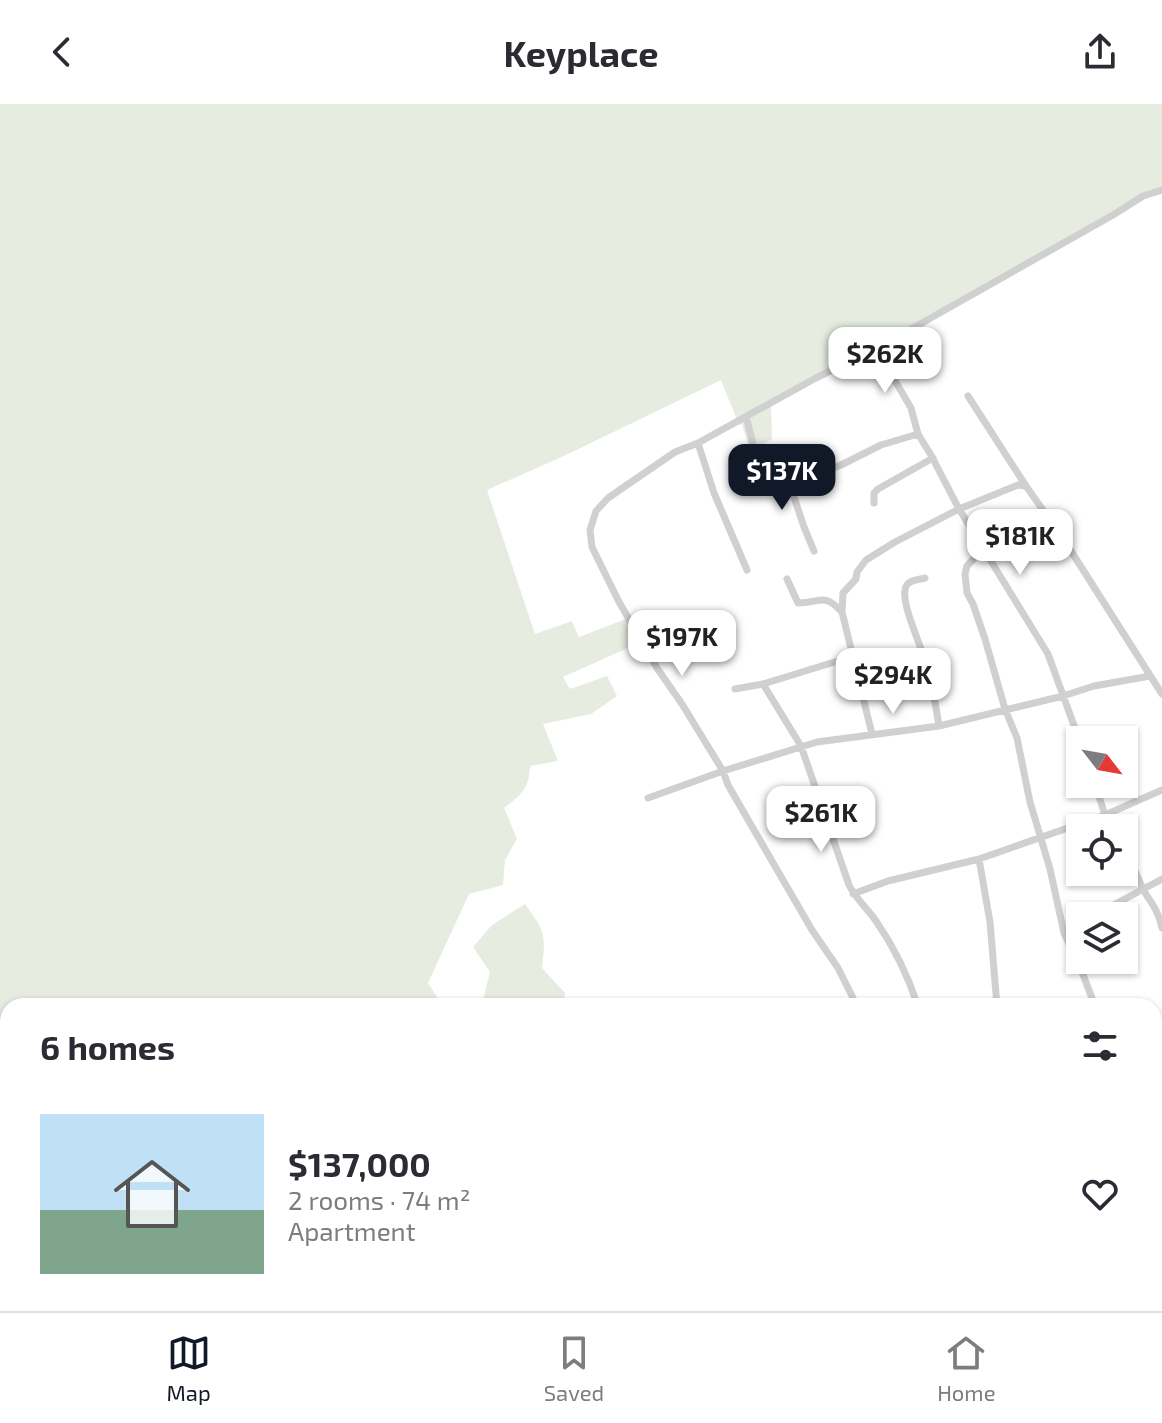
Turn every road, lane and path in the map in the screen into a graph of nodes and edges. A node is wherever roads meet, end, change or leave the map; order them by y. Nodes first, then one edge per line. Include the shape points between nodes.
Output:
1 (1162, 190) edge
2 (876, 348) junction
3 (968, 396) dead end
4 (746, 417) junction
5 (918, 434) junction
6 (698, 443) junction
7 (933, 458) junction
8 (790, 485) junction
9 (1026, 486) junction
10 (874, 503) dead end
11 (959, 509) junction
12 (814, 551) dead end
13 (984, 551) junction
14 (747, 570) dead end
15 (925, 578) dead end
16 (787, 579) dead end
17 (842, 612) junction
18 (854, 656) junction
19 (1150, 676) junction
20 (763, 684) junction
21 (735, 689) dead end
22 (1161, 691) edge
23 (1063, 696) junction
24 (1005, 709) junction
25 (939, 726) junction
26 (1074, 726) edge
27 (872, 734) junction
28 (801, 746) junction
29 (723, 771) junction
30 (1162, 790) edge
31 (648, 798) dead end
32 (1107, 814) edge
33 (1066, 828) edge
34 (1040, 837) junction
35 (979, 859) junction
36 (1138, 876) edge
37 (1162, 879) edge
38 (1143, 889) junction
39 (853, 894) junction
40 (1119, 902) edge
41 (1162, 928) edge
42 (1064, 933) joint
43 (853, 998) edge
44 (915, 998) edge
45 (996, 998) edge
46 (1092, 998) edge

1 - 2 street via 1141,197
2 - 4 street
2 - 5 street via 914,414
3 - 9 street
4 - 6 street
4 - 8 street via 761,474 772,487
5 - 7 street
5 - 8 street
6 - 14 street
6 - 29 street via 675,452 608,498 596,511 590,534 618,600
7 - 10 street via 878,489
7 - 11 street
8 - 12 street
9 - 11 street
9 - 19 street
11 - 13 street
11 - 17 street via 866,560 843,593
13 - 23 street via 1048,654
13 - 24 street via 967,566 965,587
15 - 25 street via 906,585 906,607 928,669
16 - 17 street via 798,603 827,600
17 - 18 street
18 - 20 street
18 - 27 street
19 - 22 street
19 - 23 street
20 - 21 street
20 - 28 street
23 - 24 street
23 - 26 street
24 - 25 street
24 - 34 street
25 - 27 street
27 - 28 street
28 - 29 street
28 - 39 street
29 - 31 street
29 - 43 street
30 - 32 street
33 - 34 street
34 - 35 street
34 - 42 street
35 - 39 street
35 - 45 street
36 - 38 street
37 - 38 street
38 - 40 street
38 - 41 street
39 - 44 street via 887,938
42 - 46 street

